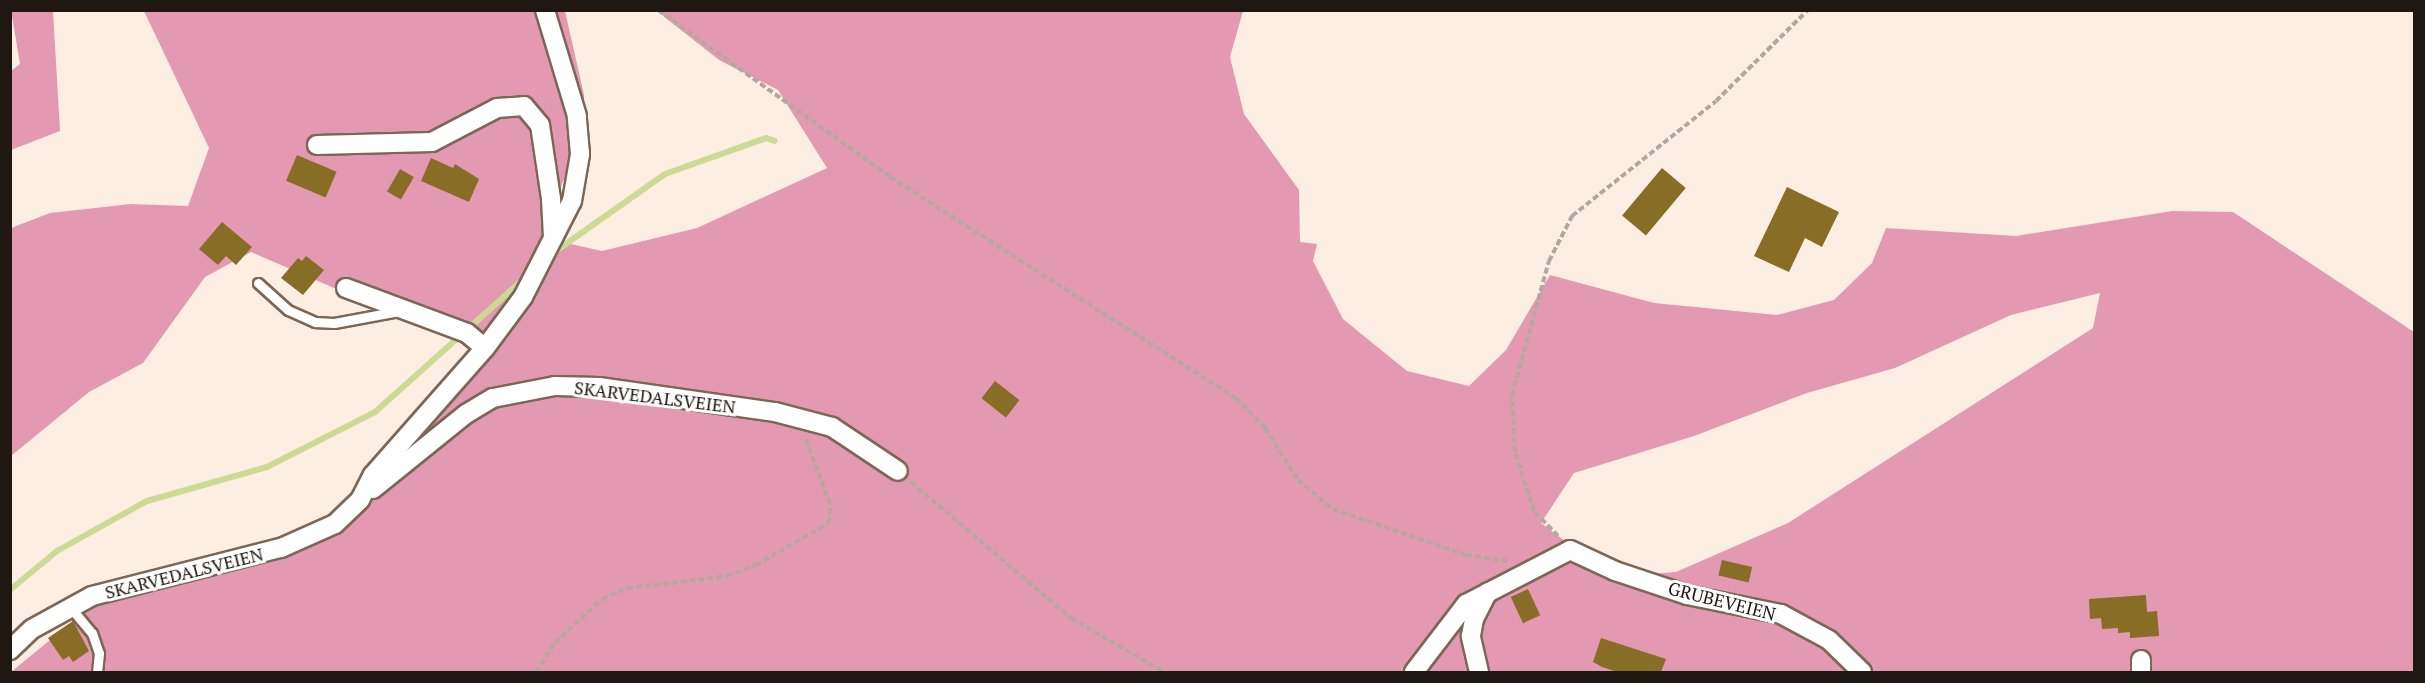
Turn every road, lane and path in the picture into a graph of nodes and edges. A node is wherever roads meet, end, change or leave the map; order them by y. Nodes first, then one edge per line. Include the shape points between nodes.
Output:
1 (545, 10) edge
2 (658, 10) edge
3 (1808, 10) edge
4 (317, 145) dead end
5 (553, 243) junction
6 (258, 283) dead end
7 (346, 288) dead end
8 (407, 309) junction
9 (485, 348) junction
10 (808, 421) junction
11 (898, 471) joint
12 (360, 501) junction
13 (1570, 550) junction
14 (1539, 566) junction
15 (1488, 592) junction
16 (70, 607) junction
17 (10, 650) edge
18 (97, 672) edge
19 (536, 672) edge
20 (1164, 672) edge
21 (1414, 672) edge
22 (1479, 672) edge
23 (1862, 672) edge

1 - 5 street, SKARVEDALSVEIEN via 577,116 580,154 572,201
2 - 14 path via 890,177 1236,398 1265,428 1298,480 1332,509 1466,555
3 - 13 path via 1716,101 1572,216 1549,261 1512,395 1515,452 1534,511
4 - 5 street via 432,142 496,108 524,106 540,124
5 - 9 street, SKARVEDALSVEIEN via 523,297
6 - 8 lane via 288,310 315,322 334,323
7 - 8 street
8 - 9 street via 467,333
9 - 12 street, SKARVEDALSVEIEN via 372,475
10 - 11 street, SKARVEDALSVEIEN via 832,427
10 - 12 street, SKARVEDALSVEIEN via 775,412 599,387 555,386 515,392 493,398 466,414
10 - 19 path via 809,457 831,504 829,523 756,565 727,576 627,588 602,599 555,643
11 - 20 path via 1071,618
12 - 16 street, SKARVEDALSVEIEN via 335,524 281,548 92,596
13 - 14 street
13 - 23 street, GRUBEVEIEN via 1614,571 1687,595 1781,614 1829,640
14 - 15 street
15 - 21 street via 1466,604
15 - 22 street via 1474,619 1472,636
16 - 17 street, SKARVEDALSVEIEN via 32,629
16 - 18 lane via 92,633 99,653

